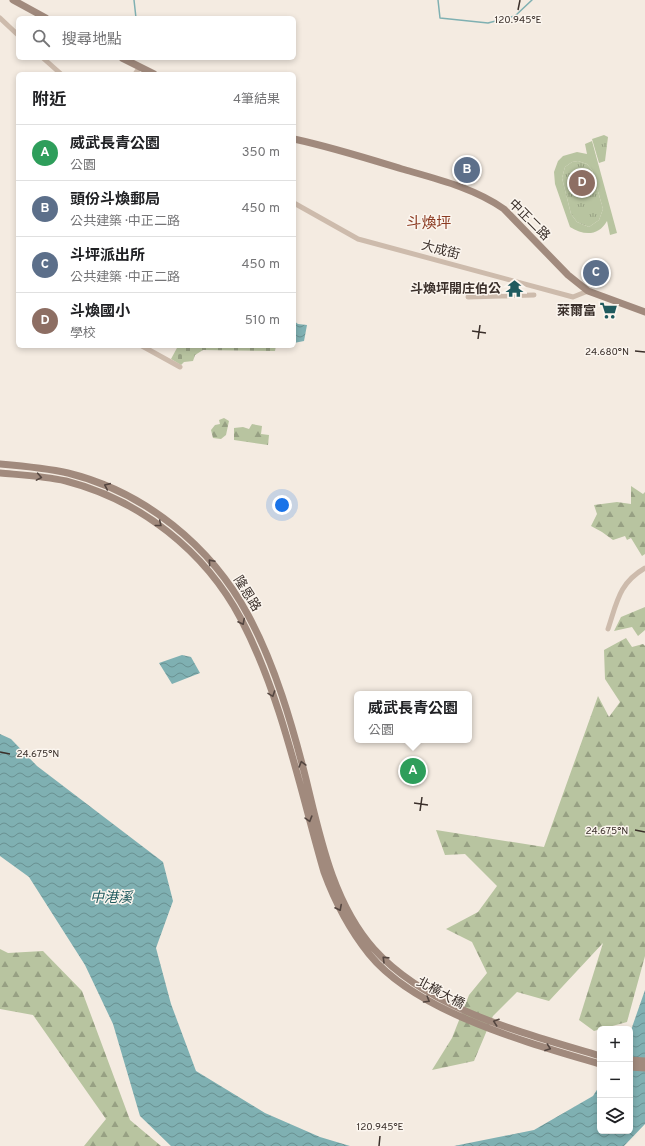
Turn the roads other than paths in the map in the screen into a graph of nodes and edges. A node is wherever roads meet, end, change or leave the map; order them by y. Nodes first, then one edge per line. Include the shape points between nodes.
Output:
1 (13, 0) edge
2 (42, 16) edge
3 (0, 18) edge
4 (16, 33) edge
5 (45, 60) edge
6 (126, 60) edge
7 (140, 68) junction
8 (59, 72) edge
9 (137, 72) edge
10 (149, 72) edge
11 (296, 140) edge
12 (296, 204) edge
13 (588, 291) junction
14 (534, 295) dead end
15 (468, 297) dead end
16 (645, 312) edge
17 (146, 348) edge
18 (180, 367) dead end
19 (0, 464) edge
20 (0, 472) edge
21 (645, 568) edge
22 (608, 629) dead end
23 (327, 870) junction
24 (597, 1055) edge
25 (633, 1060) edge
26 (645, 1061) edge
27 (597, 1063) edge
28 (633, 1067) edge
29 (645, 1068) edge

1 - 2 main road
3 - 4 street
5 - 8 street
6 - 7 main road
7 - 9 street
7 - 10 main road
11 - 13 main road, 中正二路 via 459,186 497,204 568,275
12 - 13 street, 大成街 via 358,239 573,297
13 - 16 main road, 中正二路
14 - 15 street
17 - 18 street
23 -> 19 main road, 隆恩路 via 301,760 267,655 248,614 224,578 185,535 158,513 124,494 68,473
20 -> 23 main road, 隆恩路 via 66,482 126,504 153,520 181,542 217,583 241,619 259,658 278,710
21 - 22 street via 633,574 621,589
24 -> 23 main road, 北橫大橋 via 454,1006 403,976 374,948 355,922
23 -> 27 main road, 北橫大橋 via 332,893 349,926 370,955 399,982 429,1002 479,1024
25 - 26 main road
28 - 29 main road

